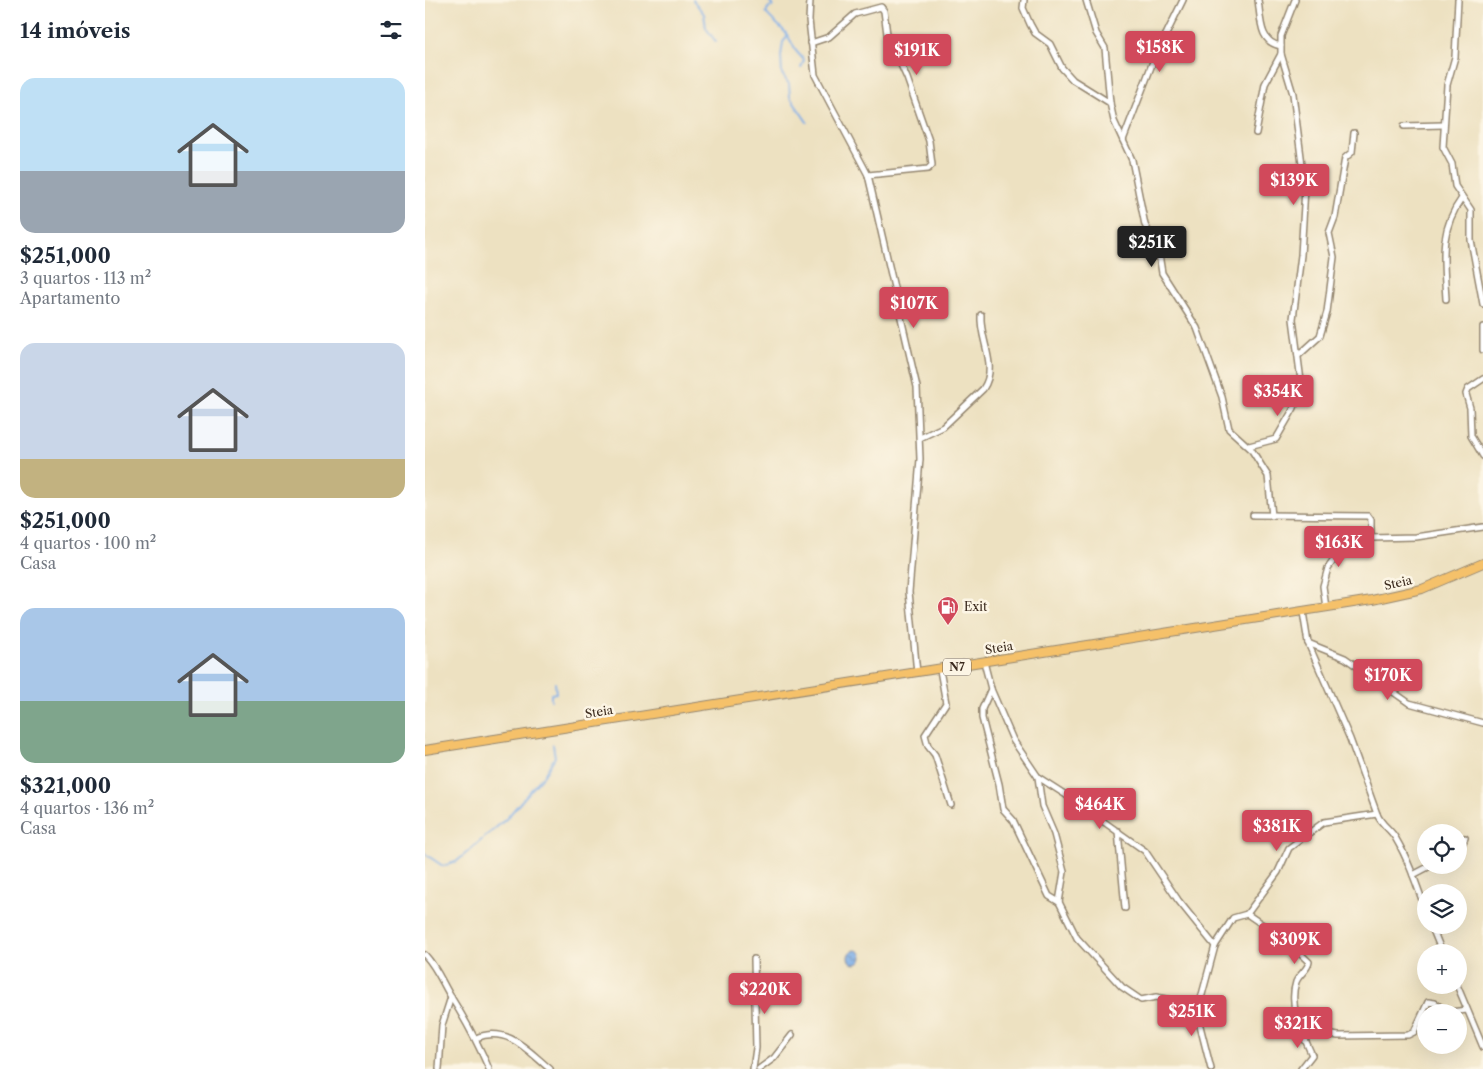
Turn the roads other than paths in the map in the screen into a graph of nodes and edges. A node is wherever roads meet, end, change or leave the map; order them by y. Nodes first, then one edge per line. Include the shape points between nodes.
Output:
1 (810, 0) edge
2 (882, 0) edge
3 (1024, 0) edge
4 (1086, 0) edge
5 (1183, 0) edge
6 (1257, 0) edge
7 (1295, 0) edge
8 (1458, 0) edge
9 (881, 7) junction
10 (811, 43) junction
11 (1281, 46) junction
12 (1281, 54) junction
13 (1110, 102) junction
14 (1404, 126) dead end
15 (1444, 126) junction
16 (1256, 133) dead end
17 (1354, 133) dead end
18 (1123, 140) junction
19 (868, 175) junction
20 (1462, 198) junction
21 (1483, 263) edge
22 (1477, 268) junction
23 (1446, 299) dead end
24 (1483, 304) edge
25 (981, 315) dead end
26 (1483, 327) edge
27 (1483, 350) edge
28 (1299, 355) junction
29 (1483, 379) edge
30 (920, 438) junction
31 (1249, 446) junction
32 (1483, 456) edge
33 (1253, 515) dead end
34 (1272, 516) junction
35 (1483, 528) edge
36 (1371, 538) junction
37 (1483, 563) edge
38 (1326, 608) junction
39 (1303, 612) junction
40 (1307, 642) junction
41 (984, 662) junction
42 (940, 670) junction
43 (917, 672) junction
44 (991, 689) junction
45 (1483, 724) edge
46 (425, 750) edge
47 (1038, 777) junction
48 (951, 804) dead end
49 (1377, 814) junction
50 (1117, 831) junction
51 (1417, 873) edge
52 (1413, 875) junction
53 (1417, 886) edge
54 (1059, 902) junction
55 (1125, 908) dead end
56 (1247, 914) junction
57 (1215, 946) junction
58 (425, 955) edge
59 (754, 959) dead end
60 (451, 997) junction
61 (1199, 1006) junction
62 (1467, 1010) edge
63 (1417, 1026) edge
64 (1301, 1029) junction
65 (792, 1035) dead end
66 (476, 1038) junction
67 (1483, 1046) edge
68 (439, 1069) edge
69 (489, 1069) edge
70 (549, 1069) edge
71 (753, 1069) edge
72 (759, 1069) edge
73 (1211, 1069) edge
74 (1301, 1069) edge

1 - 10 street
2 - 9 street
3 - 13 street via 1023,8 1029,24 1050,44 1073,80
4 - 13 street via 1105,48
5 - 18 street via 1154,59
6 - 11 street via 1264,37 1272,45
7 - 11 street via 1282,32
8 - 15 street via 1455,57 1447,85
9 - 10 street via 855,14 829,37
9 - 19 street via 887,34 915,98 929,141 931,165 928,169
10 - 19 street via 818,84
11 - 12 street
12 - 16 street via 1265,84
12 - 28 street via 1293,94 1305,188 1293,319
13 - 18 street
14 - 15 street
15 - 20 street via 1444,151 1452,164 1455,186
17 - 28 street via 1351,152 1345,158 1335,217 1329,232 1334,257 1327,312 1320,336
18 - 31 street via 1133,164 1145,225 1159,252 1162,273 1197,328 1222,397 1229,429
19 - 30 street via 916,378
20 - 22 street via 1471,210 1471,240
20 - 23 street via 1454,210 1442,252
21 - 22 street
22 - 24 street
25 - 30 street via 990,372 988,382 943,427
26 - 27 street
28 - 31 street via 1300,390 1292,412 1276,439
29 - 32 street via 1466,394 1471,436
30 - 43 street via 909,592
31 - 34 street via 1268,476
33 - 34 street
34 - 36 street via 1368,516
35 - 36 street via 1416,537
36 - 38 street via 1351,547 1331,563 1323,580
37 - 38 main road, Steia / N7 via 1422,589
38 - 39 main road, Steia / N7
39 - 40 street
39 - 41 main road, Steia / N7
40 - 45 street via 1345,658 1409,703
40 - 49 street via 1350,739
41 - 42 main road, Steia / N7
41 - 44 street
42 - 43 main road, Steia / N7
42 - 48 street via 946,703 925,735
43 - 46 main road, Steia / N7
44 - 47 street via 1013,740
44 - 54 street via 982,709 982,718 999,784 1001,805 1021,836 1049,896
47 - 50 street
47 - 54 street via 1042,806 1054,834 1064,872
49 - 52 street via 1381,824 1395,837
49 - 56 street via 1326,821 1292,845 1278,872
50 - 55 street
50 - 57 street via 1149,855 1178,900
51 - 52 street
52 - 53 street
54 - 61 street via 1074,935 1122,987 1141,1000 1156,997
56 - 57 street via 1233,918
56 - 64 street via 1288,942 1309,962 1308,968 1296,980 1294,994
57 - 61 street
58 - 60 street
59 - 71 street via 756,1048
60 - 66 street
60 - 68 street via 442,1025
61 - 73 street via 1199,1022
62 - 67 street
63 - 64 street via 1408,1035 1338,1036
64 - 74 street via 1312,1055
65 - 72 street via 774,1058
66 - 69 street
66 - 70 street via 494,1035 515,1039

